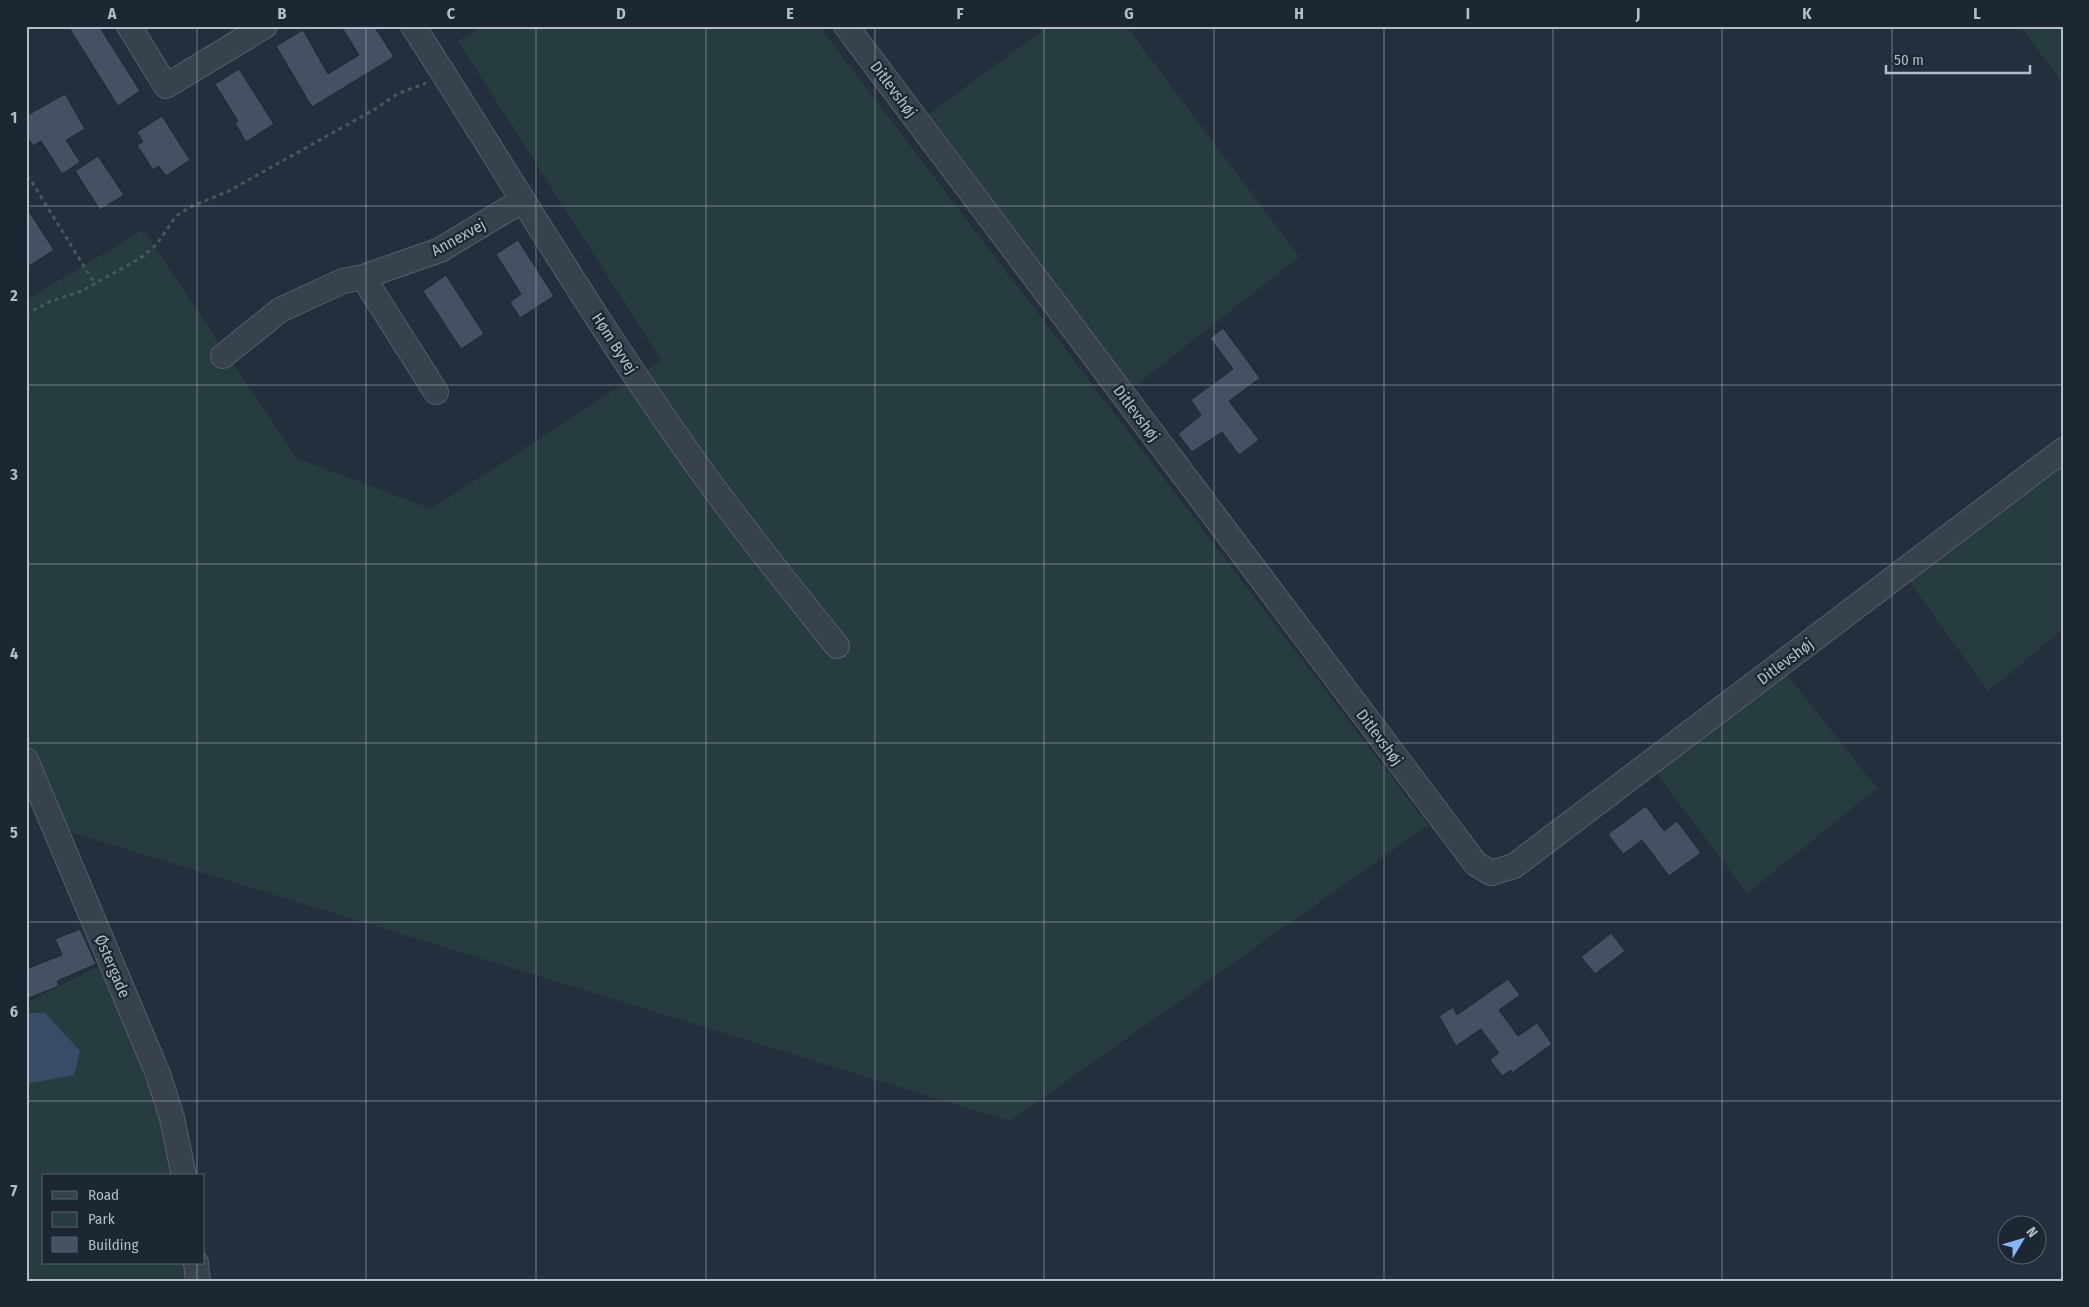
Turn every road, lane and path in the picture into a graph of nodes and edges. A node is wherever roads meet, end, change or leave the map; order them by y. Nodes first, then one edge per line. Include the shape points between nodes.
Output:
1 (129, 26) edge
2 (265, 26) edge
3 (413, 26) edge
4 (846, 26) edge
5 (429, 82) dead end
6 (26, 177) edge
7 (523, 200) junction
8 (363, 277) junction
9 (95, 284) junction
10 (26, 314) edge
11 (224, 356) dead end
12 (436, 392) dead end
13 (2063, 450) edge
14 (837, 646) dead end
15 (26, 760) edge
16 (184, 1174) edge
17 (196, 1264) edge
18 (198, 1281) edge

1 - 2 street via 166,86
3 - 7 street, Høm Byvej
4 - 13 street, Ditlevshøj via 1476,864 1491,873 1514,866
5 - 9 path via 396,94 244,183 192,206 176,216 157,244 142,257
6 - 9 path
7 - 8 street, Annexvej via 440,250
7 - 14 street, Høm Byvej via 705,476
8 - 11 street, Annexvej via 343,281 280,310
8 - 12 street
9 - 10 path
15 - 16 street, Østergade via 158,1074 172,1118
17 - 18 street

